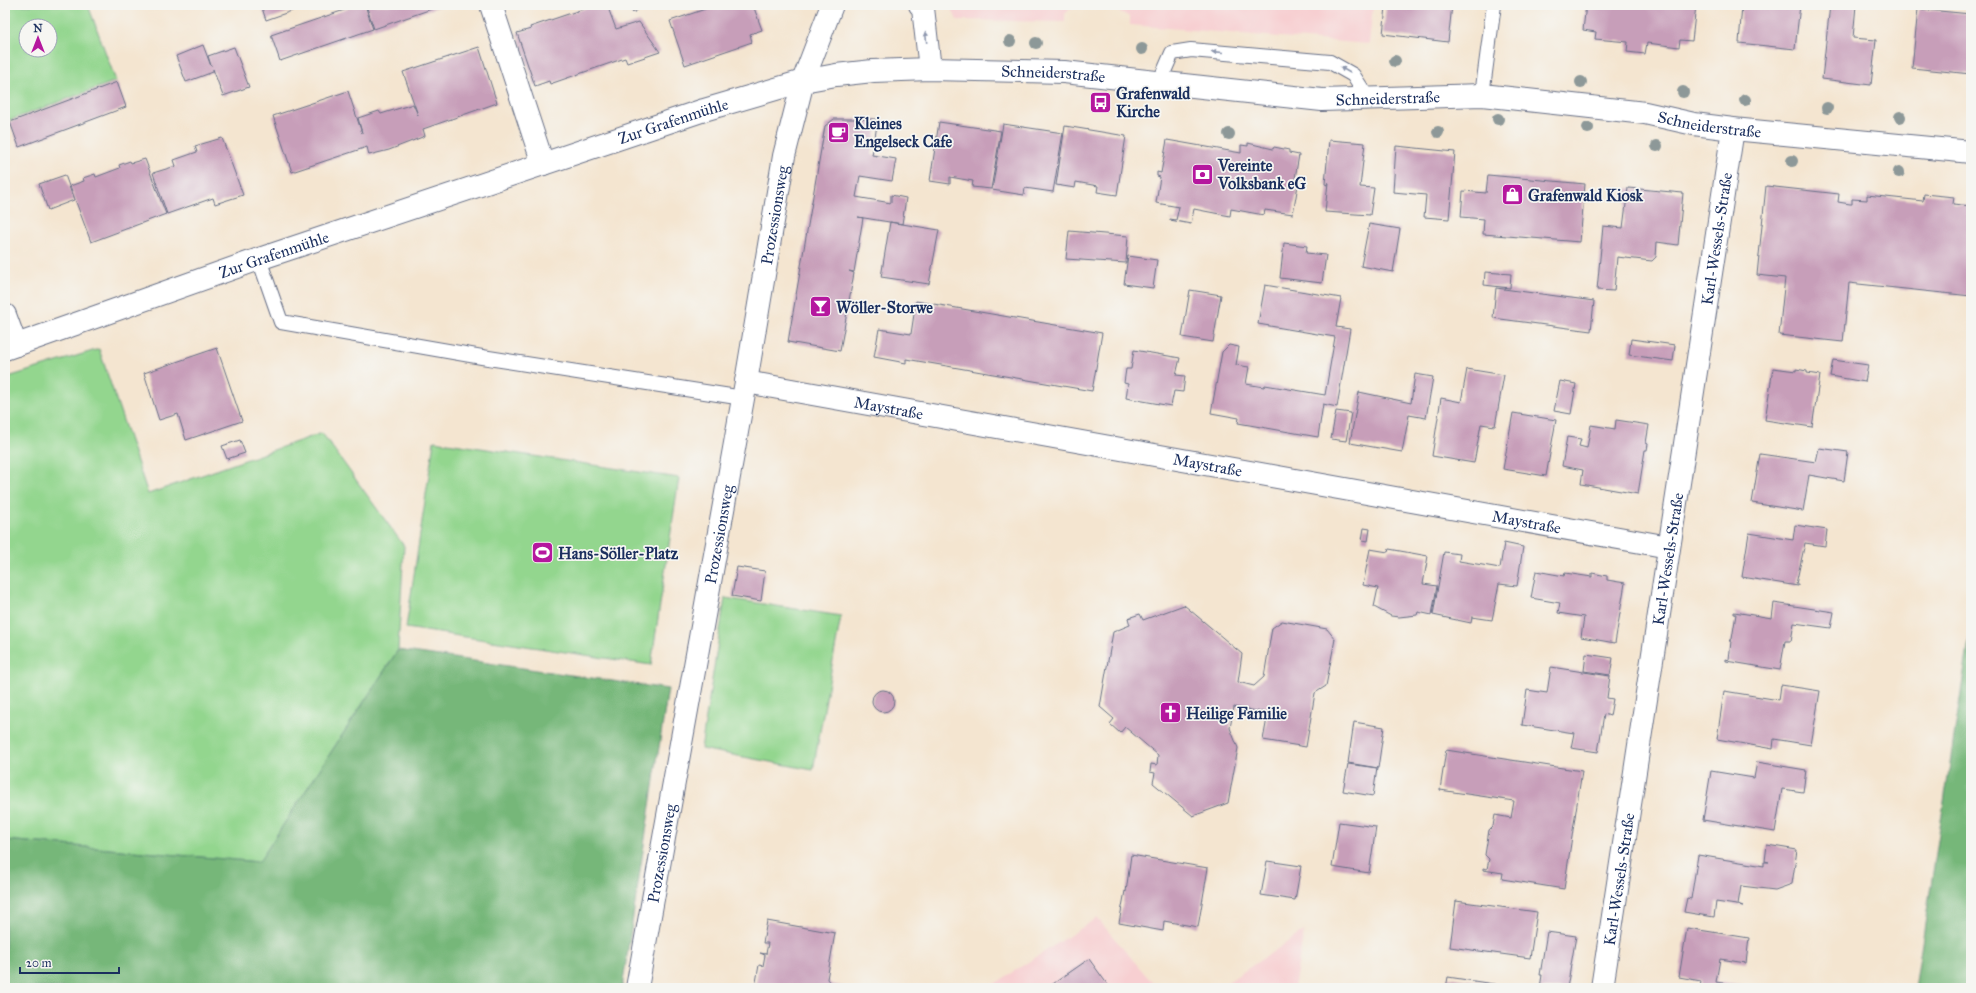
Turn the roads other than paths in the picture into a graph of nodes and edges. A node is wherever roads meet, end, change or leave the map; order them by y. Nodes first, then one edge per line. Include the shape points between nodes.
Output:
1 (491, 5) edge
2 (832, 5) edge
3 (920, 5) edge
4 (1494, 5) edge
5 (930, 69) junction
6 (803, 81) junction
7 (1159, 83) junction
8 (1482, 95) junction
9 (1369, 100) junction
10 (1733, 129) junction
11 (1971, 152) edge
12 (543, 164) junction
13 (259, 259) junction
14 (5, 315) edge
15 (11, 347) edge
16 (744, 390) junction
17 (1669, 547) junction
18 (637, 988) edge
19 (1602, 988) edge

1 - 12 street
2 - 6 street, Prozessionsweg
5 -> 3 street
4 - 8 lane
5 - 6 street, Schneiderstraße via 873,71
5 - 7 street, Schneiderstraße via 1064,72
6 - 12 street, Zur Grafenmühle via 704,110
6 - 16 street, Prozessionsweg via 784,156
7 - 9 street, Schneiderstraße via 1322,100
9 -> 7 lane via 1353,75 1330,62 1191,50 1172,53
8 - 9 street, Schneiderstraße
8 - 10 street, Schneiderstraße via 1644,113
10 - 11 street, Schneiderstraße
10 - 17 street, Karl-Wessels-Straße
12 - 13 street, Zur Grafenmühle
13 - 15 street, Zur Grafenmühle
13 - 16 lane via 281,322 482,357
14 - 15 street
16 - 17 street, Maystraße
16 - 18 street, Prozessionsweg
17 - 19 street, Karl-Wessels-Straße

